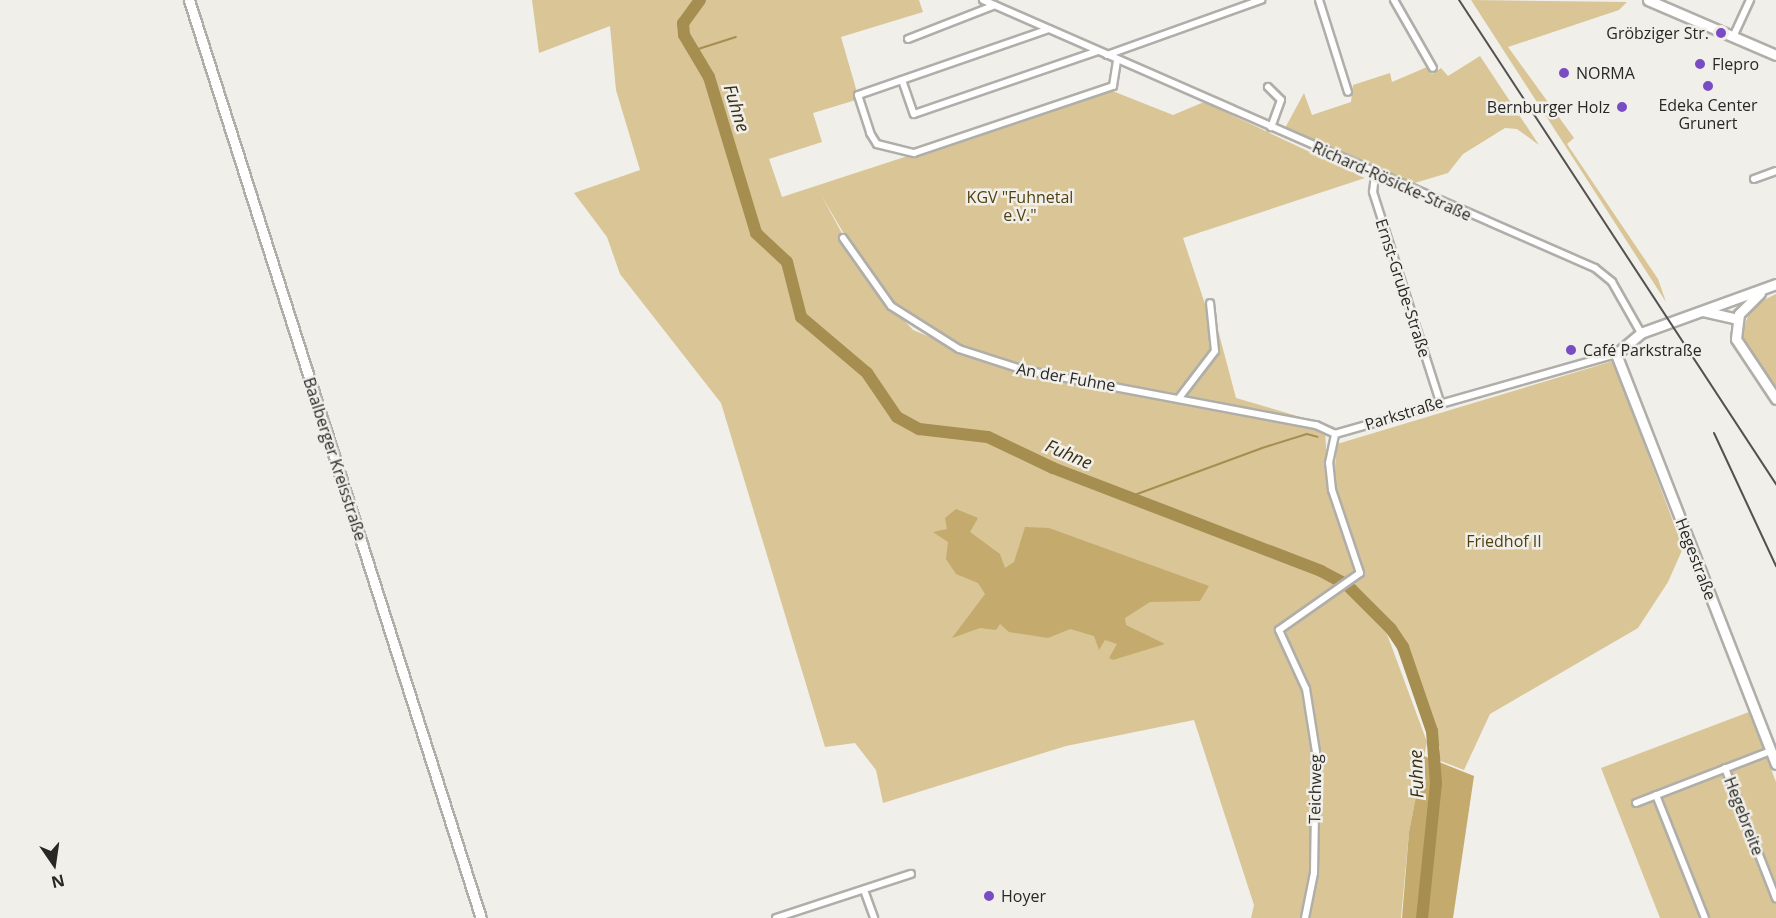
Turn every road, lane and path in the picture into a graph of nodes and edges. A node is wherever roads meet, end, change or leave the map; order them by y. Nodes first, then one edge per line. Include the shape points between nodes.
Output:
1 (189, 0) edge
2 (983, 0) edge
3 (1261, 0) edge
4 (1319, 0) edge
5 (1394, 0) edge
6 (1648, 0) edge
7 (1750, 0) edge
8 (995, 5) junction
9 (1049, 29) junction
10 (1733, 36) junction
11 (908, 39) dead end
12 (1098, 51) junction
13 (1107, 55) junction
14 (1776, 55) edge
15 (1117, 60) junction
16 (1433, 68) dead end
17 (902, 80) junction
18 (1268, 87) dead end
19 (1348, 93) dead end
20 (1271, 127) junction
21 (1776, 171) edge
22 (1375, 174) junction
23 (1754, 179) dead end
24 (843, 238) dead end
25 (1776, 286) edge
26 (1210, 303) dead end
27 (1698, 311) junction
28 (1737, 319) junction
29 (1641, 333) junction
30 (1616, 354) junction
31 (1179, 398) junction
32 (1776, 399) edge
33 (1440, 402) junction
34 (1335, 434) junction
35 (1771, 751) junction
36 (1776, 764) edge
37 (1725, 768) junction
38 (1656, 795) junction
39 (1636, 803) dead end
40 (911, 874) dead end
41 (864, 890) junction
42 (1776, 898) edge
43 (481, 918) edge
44 (776, 918) edge
45 (874, 918) edge
46 (1305, 918) edge
47 (1704, 918) edge

1 - 43 street, Baalberger Kreisstraße
2 - 8 street, Richard-Rösicke-Straße
3 - 13 street
4 - 19 street
5 - 16 street
6 - 10 street
7 - 10 street
8 - 9 street, Richard-Rösicke-Straße
8 - 11 street
9 - 12 street, Richard-Rösicke-Straße
9 - 17 street
10 - 14 street
12 - 13 street, Richard-Rösicke-Straße
12 - 17 street via 914,114
13 - 15 street, Richard-Rösicke-Straße
15 - 17 street via 1113,86 914,153 877,144 858,95
15 - 20 street, Richard-Rösicke-Straße
18 - 20 street via 1281,100
20 - 22 street, Richard-Rösicke-Straße
21 - 23 street
22 - 29 street, Richard-Rösicke-Straße via 1595,268 1612,282
22 - 33 street, Ernst-Grube-Straße via 1373,192
24 - 31 street, An der Fuhne via 891,306 949,344 1024,370
25 - 27 street, Parkstraße
25 - 28 street, Parkstraße via 1749,299
26 - 31 street via 1215,351
27 - 28 street
27 - 29 street, Parkstraße
28 - 32 street via 1740,351
29 - 30 street, Parkstraße
30 - 33 street, Parkstraße
30 - 35 street, Hegestraße
31 - 34 street, An der Fuhne via 1316,425
33 - 34 street, Parkstraße
34 - 46 street, Teichweg via 1329,464 1332,490 1360,573 1279,630 1306,689 1316,752 1314,873
35 - 36 street, Hegestraße
35 - 37 street, Hegebreite
37 - 38 street, Hegebreite
37 - 42 street, Hegebreite
38 - 39 street, Hegebreite
38 - 47 street
40 - 41 street
41 - 44 street
41 - 45 street

